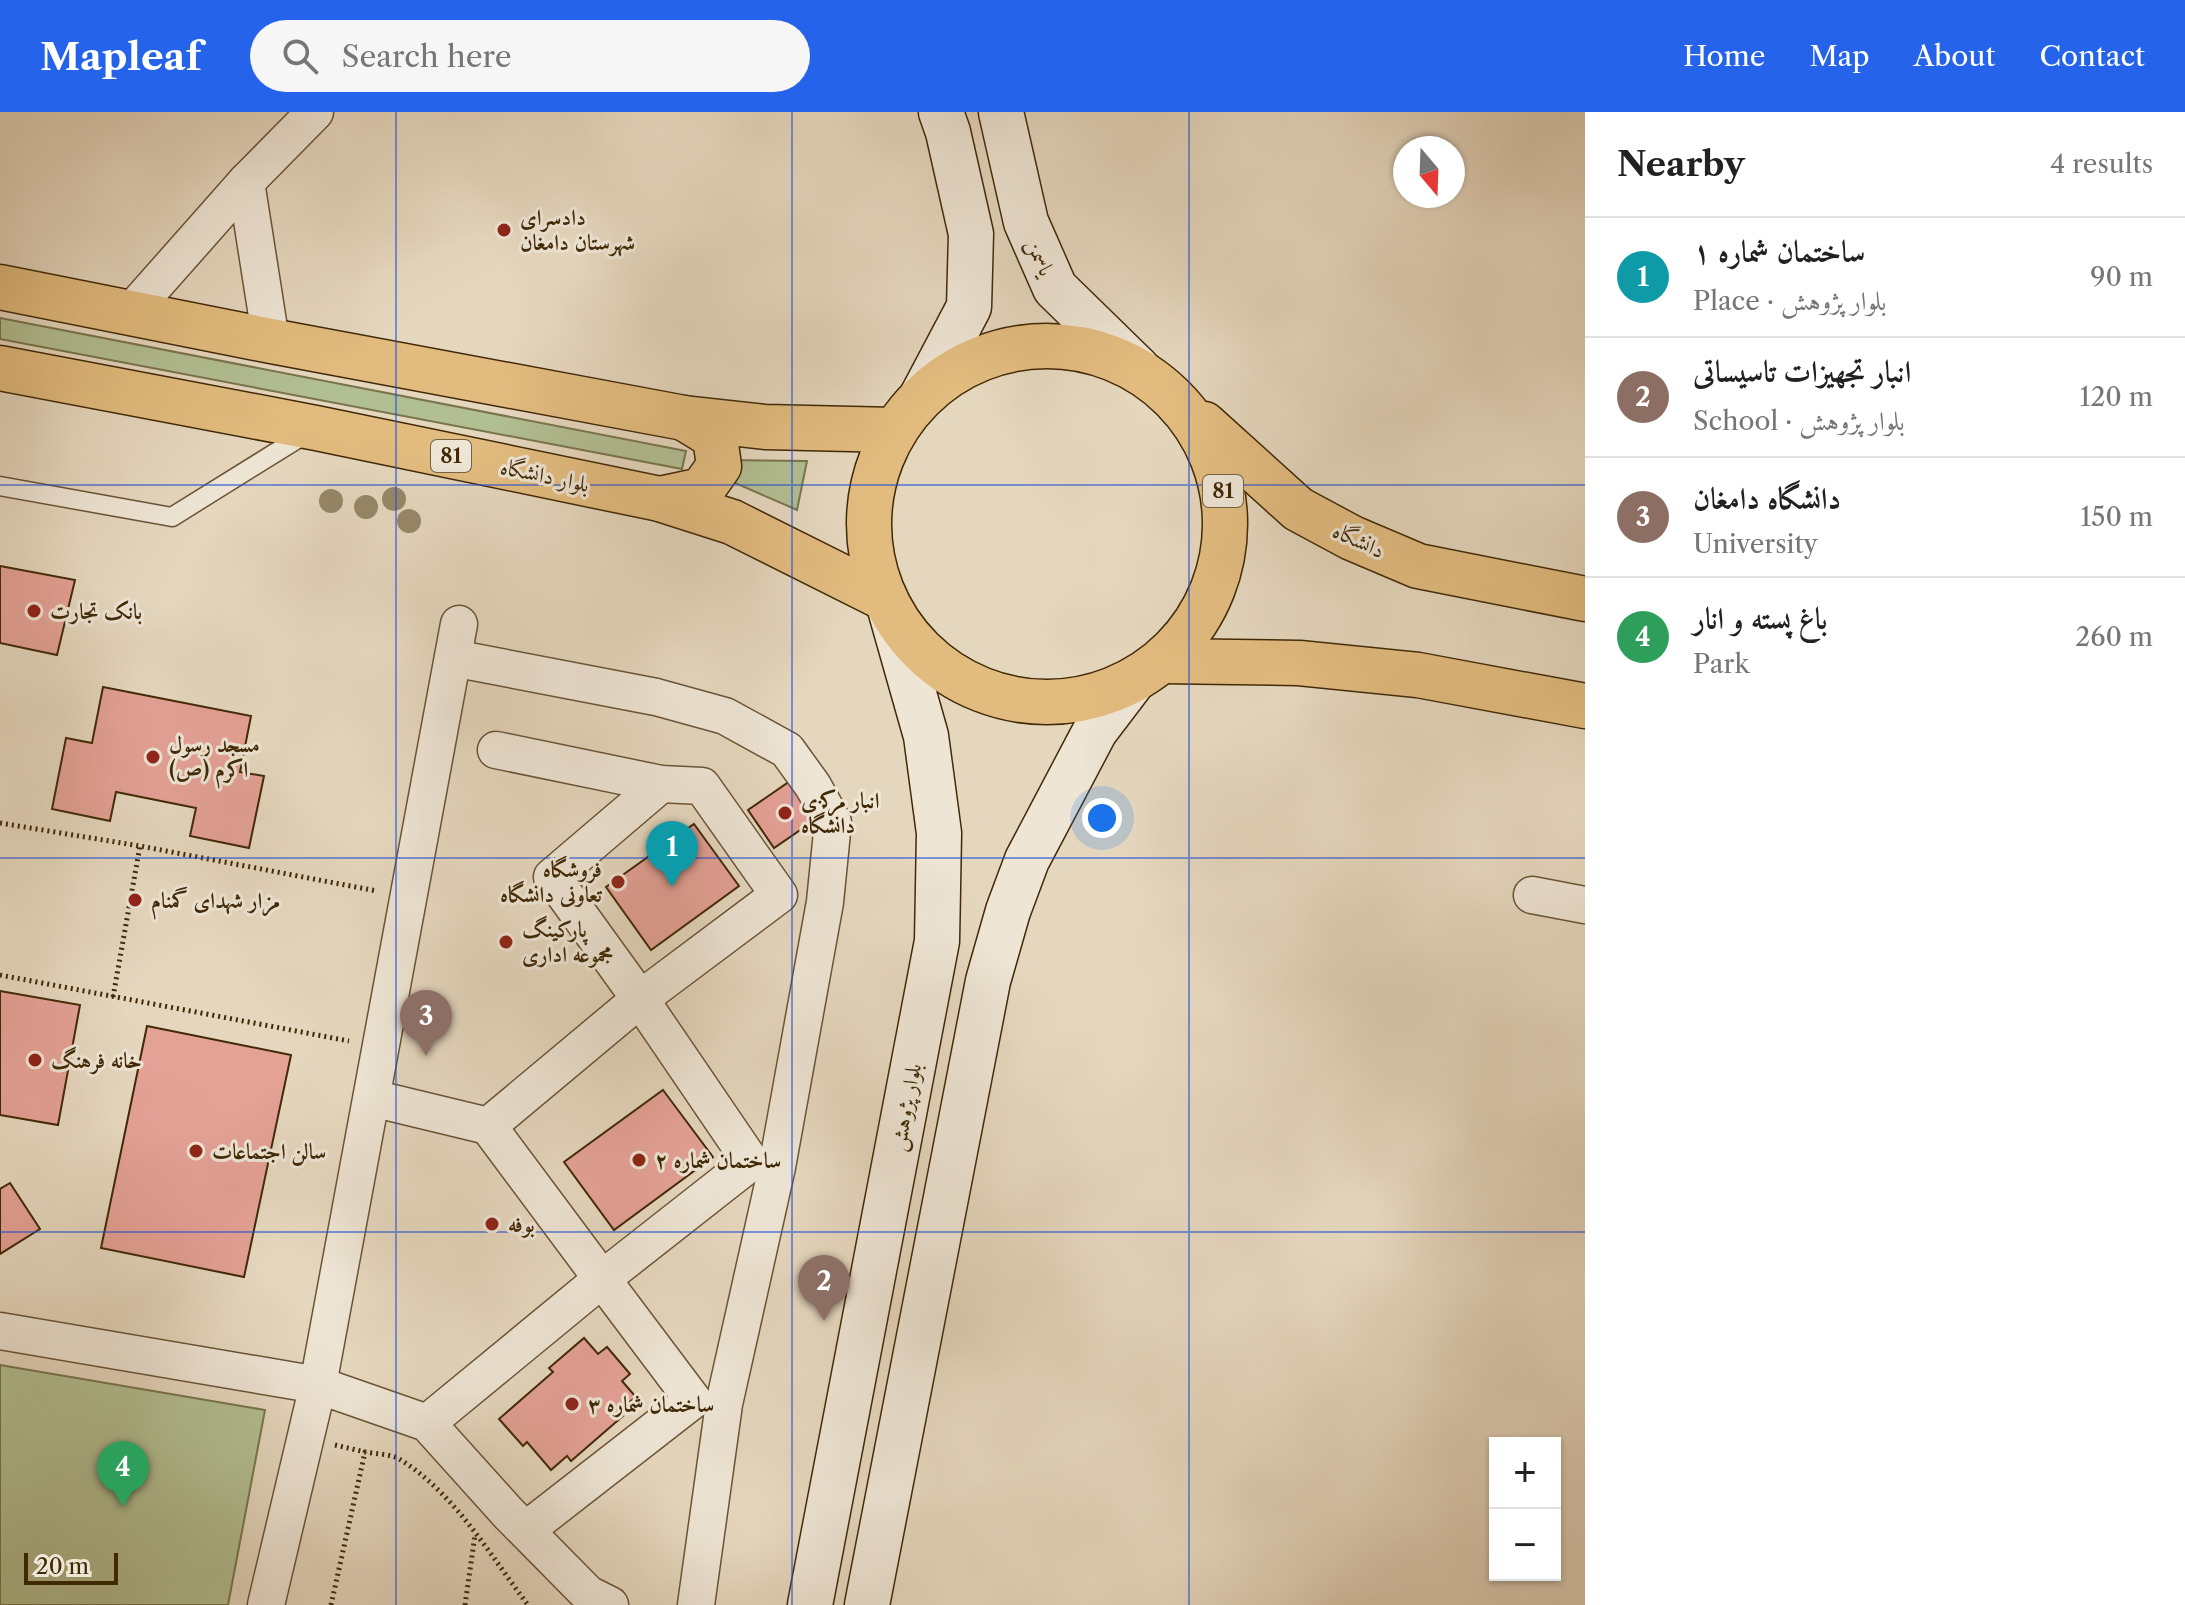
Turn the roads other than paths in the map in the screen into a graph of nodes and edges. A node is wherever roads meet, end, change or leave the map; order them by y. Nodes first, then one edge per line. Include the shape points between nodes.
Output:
1 (315, 112) edge
2 (941, 112) edge
3 (1001, 112) edge
4 (246, 182) junction
5 (0, 287) edge
6 (130, 313) junction
7 (271, 341) junction
8 (0, 368) edge
9 (1138, 369) junction
10 (922, 396) junction
11 (1175, 398) junction
12 (684, 418) junction
13 (316, 428) junction
14 (895, 430) junction
15 (0, 486) edge
16 (660, 499) junction
17 (1585, 599) edge
18 (887, 604) junction
19 (1148, 671) junction
20 (1585, 706) edge
21 (496, 750) dead end
22 (661, 784) junction
23 (779, 895) junction
24 (1532, 895) dead end
25 (825, 902) junction
26 (1585, 905) edge
27 (640, 999) junction
28 (372, 1098) junction
29 (488, 1126) junction
30 (764, 1164) junction
31 (602, 1279) junction
32 (0, 1331) edge
33 (318, 1385) junction
34 (709, 1402) junction
35 (427, 1423) junction
36 (526, 1530) junction
37 (266, 1605) edge
38 (610, 1605) edge
39 (696, 1605) edge
40 (810, 1605) edge
41 (867, 1605) edge

1 - 4 street
2 - 10 street via 971,234 969,307
3 - 9 street, یاسمن via 1026,222 1055,288
4 - 6 street
4 - 7 street
5 - 6 main road
6 - 7 main road
7 - 12 main road
8 - 13 main road, بلوار دانشگاه / 81
9 - 10 main road, 81 via 1095,351 1049,345 1003,351 959,368
9 - 11 main road, 81
10 - 14 main road, 81
11 - 17 main road, دانشگاه / 81 via 1298,509 1352,538 1418,566
11 - 19 main road, 81 via 1204,437 1222,483 1226,532 1217,580 1195,624
12 - 14 main road via 765,427
12 - 16 main road via 715,437 719,466 702,490
13 - 15 lane via 172,517
13 - 16 main road, بلوار دانشگاه / 81
14 - 18 main road, 81 via 877,470 868,513 871,557
16 - 18 main road, بلوار دانشگاه / 81 via 732,522
18 - 19 main road, 81 via 917,647 953,676 996,695 1043,702 1090,697
18 - 40 street, بلوار پژوهش via 928,750 939,833 937,941
19 - 20 main road, 81 via 1299,663 1418,675
19 - 41 street via 1095,731 1053,807 1027,860 996,953
21 - 22 street
22 - 23 street via 702,786
22 - 27 street via 552,877
23 - 25 street
23 - 27 street
24 - 26 street
25 - 28 street via 833,822 787,750 725,716 456,641
25 - 30 street
27 - 29 street
27 - 30 street
28 - 29 street
28 - 33 street
29 - 31 street
30 - 31 street
30 - 34 street
31 - 34 street
31 - 35 street
32 - 33 street
33 - 35 street
33 - 37 street
34 - 36 street
34 - 39 street
35 - 36 street
36 - 38 street via 588,1594

